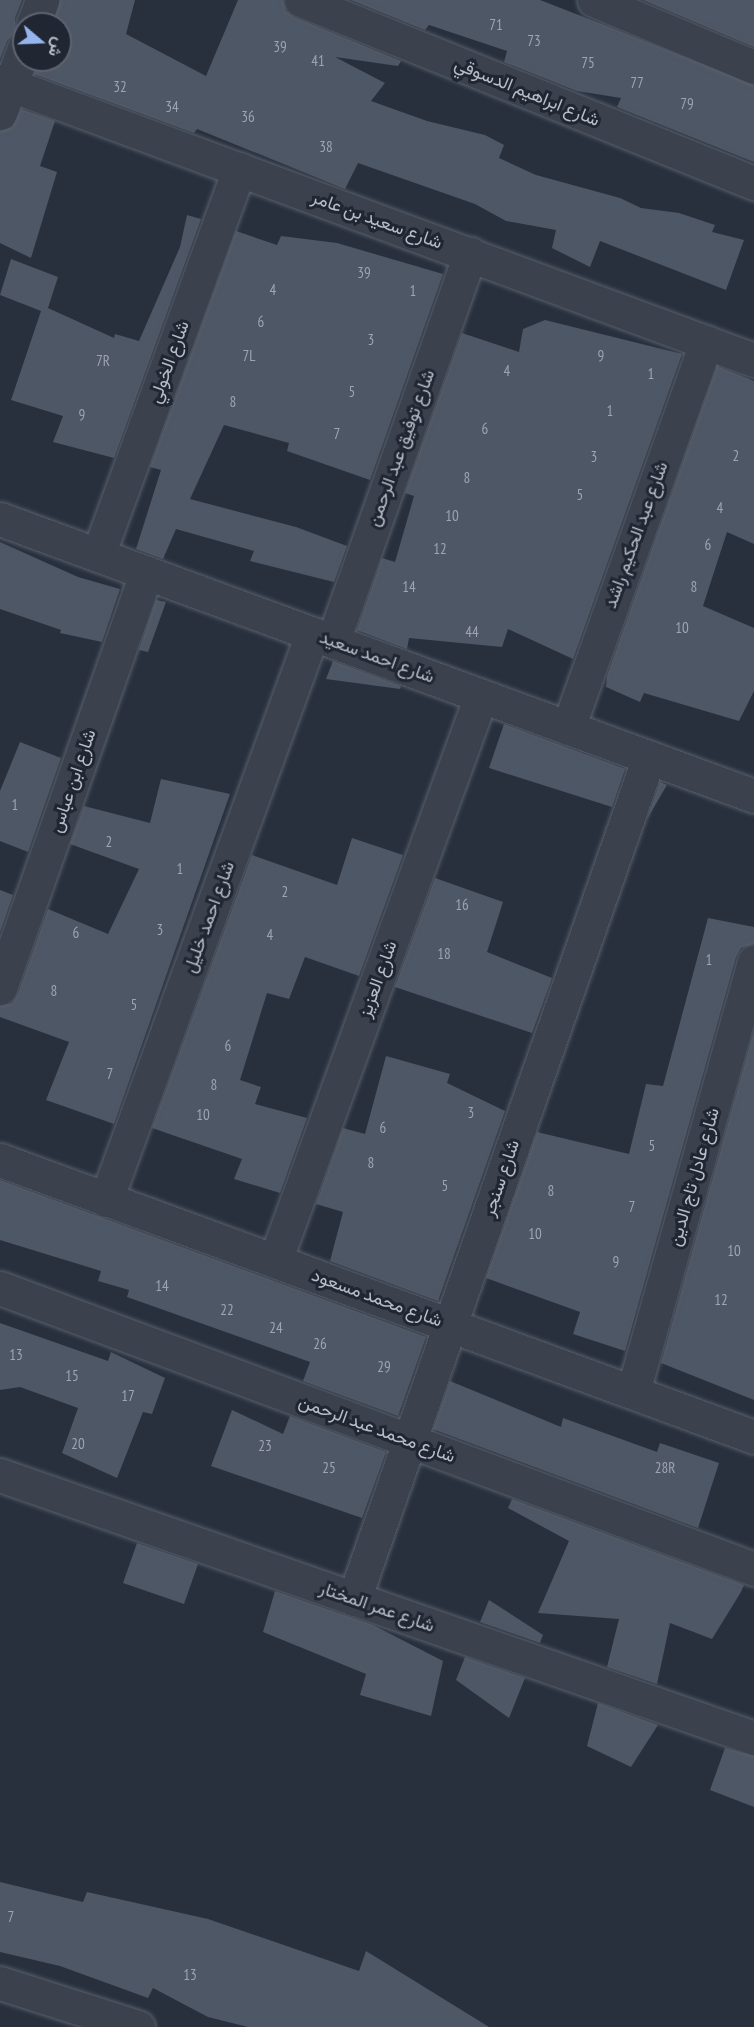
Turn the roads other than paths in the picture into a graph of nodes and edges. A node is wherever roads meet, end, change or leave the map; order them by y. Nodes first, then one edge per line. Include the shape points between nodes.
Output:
1 (301, 0) edge
2 (594, 0) edge
3 (754, 67) edge
4 (13, 72) edge
5 (4, 93) edge
6 (239, 169) junction
7 (754, 183) edge
8 (470, 254) junction
9 (706, 342) junction
10 (754, 360) edge
11 (0, 519) edge
12 (98, 555) junction
13 (146, 573) junction
14 (322, 637) junction
15 (481, 696) junction
16 (568, 728) junction
17 (649, 757) junction
18 (754, 796) edge
19 (754, 962) edge
20 (0, 988) edge
21 (0, 1160) edge
22 (106, 1200) junction
23 (275, 1261) junction
24 (0, 1288) edge
25 (450, 1325) junction
26 (633, 1392) junction
27 (754, 1437) edge
28 (410, 1441) junction
29 (0, 1475) edge
30 (754, 1569) edge
31 (354, 1599) junction
32 (754, 1738) edge
33 (0, 1983) edge
34 (138, 2027) edge

1 - 7 street, شارع ابراهيم الدسوقي
2 - 3 street
4 - 5 street
5 - 6 street, شارع سعيد بن عامر
6 - 8 street, شارع سعيد بن عامر
6 - 12 street, شارع الخولي
8 - 9 street, شارع سعيد بن عامر
8 - 14 street, شارع توفيق عبد الرحمن
9 - 10 street, شارع سعيد بن عامر
9 - 16 street, شارع عبد الحكيم راشد
11 - 12 street, شارع احمد سعيد
12 - 13 street, شارع احمد سعيد
13 - 14 street, شارع احمد سعيد
13 - 20 street, شارع ابن عباس
14 - 15 street, شارع احمد سعيد
14 - 22 street, شارع احمد خليل
15 - 16 street, شارع احمد سعيد
15 - 23 street, شارع العزيز
16 - 17 street, شارع احمد سعيد
17 - 18 street, شارع احمد سعيد
17 - 25 street, شارع سنجر
19 - 26 street, شارع عادل تاج الدين
21 - 22 street, شارع محمد مسعود
22 - 23 street, شارع محمد مسعود
23 - 25 street, شارع محمد مسعود
24 - 28 street, شارع محمد عبد الرحمن
25 - 26 street, شارع محمد مسعود
25 - 28 street, شارع سنجر
26 - 27 street, شارع محمد مسعود
28 - 30 street, شارع محمد عبد الرحمن
28 - 31 street, شارع سنجر
29 - 31 street, شارع عمر المختار
31 - 32 street, شارع عمر المختار
33 - 34 street

